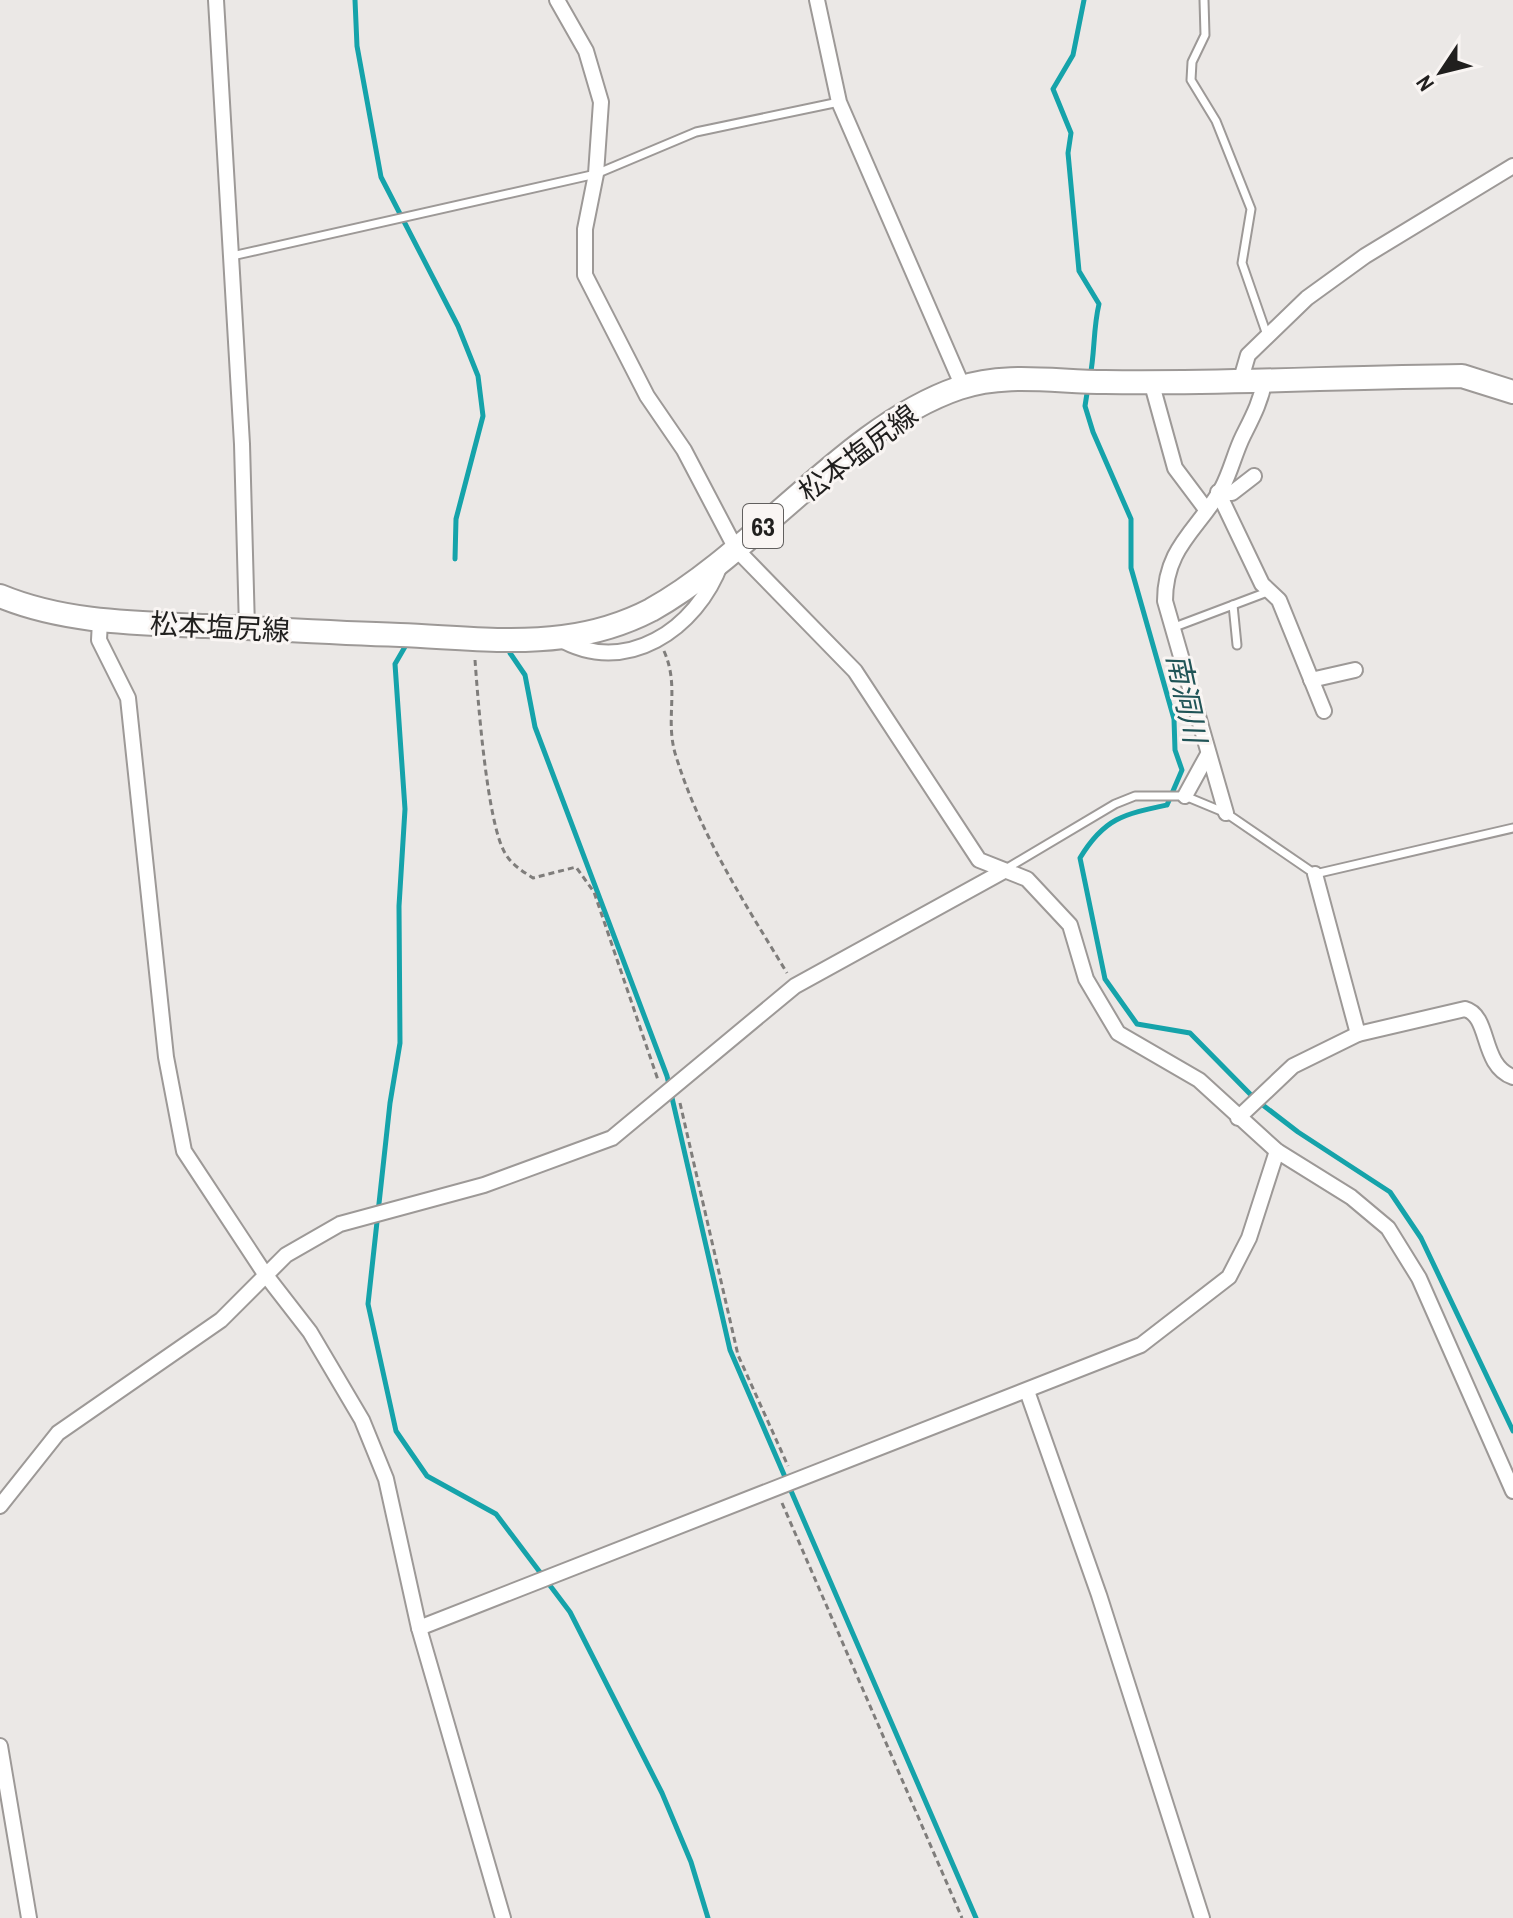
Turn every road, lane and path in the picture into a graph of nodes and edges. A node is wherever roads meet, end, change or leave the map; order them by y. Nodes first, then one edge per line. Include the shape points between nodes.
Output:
1 (216, 0) edge
2 (557, 0) edge
3 (817, 0) edge
4 (1204, 0) edge
5 (839, 102) junction
6 (1513, 166) edge
7 (596, 174) junction
8 (232, 256) junction
9 (1267, 335) junction
10 (1241, 379) junction
11 (1265, 379) junction
12 (1151, 381) junction
13 (963, 387) junction
14 (1513, 392) edge
15 (1254, 476) dead end
16 (1218, 492) junction
17 (1205, 508) junction
18 (729, 554) junction
19 (1270, 591) junction
20 (0, 596) edge
21 (1233, 605) junction
22 (100, 621) junction
23 (247, 628) junction
24 (1172, 628) junction
25 (472, 637) junction
26 (558, 638) junction
27 (659, 640) junction
28 (1237, 645) dead end
29 (1355, 670) dead end
30 (1311, 680) junction
31 (1324, 711) dead end
32 (1207, 756) junction
33 (1185, 796) junction
34 (1226, 813) junction
35 (1513, 828) edge
36 (1002, 872) junction
37 (1315, 874) junction
38 (795, 986) junction
39 (1358, 1034) junction
40 (1513, 1077) edge
41 (676, 1086) junction
42 (663, 1095) junction
43 (1238, 1118) junction
44 (1277, 1151) junction
45 (265, 1274) junction
46 (1027, 1391) junction
47 (794, 1481) junction
48 (775, 1489) junction
49 (1513, 1491) edge
50 (0, 1506) edge
51 (419, 1628) junction
52 (0, 1746) edge
53 (29, 1918) edge
54 (503, 1918) edge
55 (962, 1918) edge
56 (1202, 1918) edge

1 - 8 street
2 - 7 street via 586,51 601,102
3 - 5 street
4 - 9 lane via 1205,35 1192,62 1191,80 1216,121 1247,194 1251,209 1242,263
5 - 7 lane via 696,132
5 - 13 street
6 - 9 street via 1365,256
7 - 8 lane
7 - 18 street via 585,229 585,275 647,396 684,450
8 - 23 street
9 - 10 street via 1248,355
10 - 11 main road, 松本塩尻線 / 63
10 - 12 main road, 松本塩尻線 / 63
11 - 14 main road, 松本塩尻線 / 63 via 1462,376
11 - 16 street via 1259,408
12 - 13 main road, 松本塩尻線 / 63 via 1034,378
12 - 17 street via 1175,468
13 - 18 main road, 松本塩尻線 / 63 via 933,398 877,433
15 - 16 street via 1232,493
16 - 17 street
16 - 19 street
17 - 24 street via 1170,562 1165,601
18 - 26 main road, 松本塩尻線 / 63 via 650,610 603,629
18 - 27 street via 690,616
18 - 36 street via 855,671 979,860
19 - 21 lane
19 - 30 street via 1279,600
20 - 22 main road, 松本塩尻線 / 63
21 - 24 lane
21 - 28 lane
22 - 23 main road, 松本塩尻線 / 63
22 - 45 street via 99,640 128,698 178,1133 184,1151
23 - 25 main road, 松本塩尻線 / 63
24 - 32 street
25 - 26 main road, 松本塩尻線 / 63
25 - 42 path via 502,848 533,878 576,867 582,872 594,892
26 - 27 street via 600,652 636,650
27 - 38 path via 674,680 675,752 712,848
29 - 30 street
30 - 31 street
32 - 33 street
32 - 34 street
33 - 34 lane
33 - 36 lane via 1135,796 1115,804
34 - 37 lane
35 - 37 lane
36 - 38 street
36 - 43 street via 1027,879 1070,925 1086,979 1118,1033 1199,1080
37 - 39 street
38 - 41 street
39 - 40 street via 1471,1010 1494,1063
39 - 43 street via 1293,1066
41 - 42 street
41 - 47 path via 738,1355
42 - 45 street via 612,1138 484,1185 340,1224 286,1255
43 - 44 street
44 - 46 street via 1249,1238 1229,1277 1141,1345
44 - 49 street via 1351,1197 1388,1228 1419,1278
45 - 50 street via 221,1320 58,1433
45 - 51 street via 310,1332 362,1420 386,1479
46 - 47 street
46 - 56 street via 1099,1595
47 - 48 street
48 - 51 street
48 - 55 path
51 - 54 street
52 - 53 street

